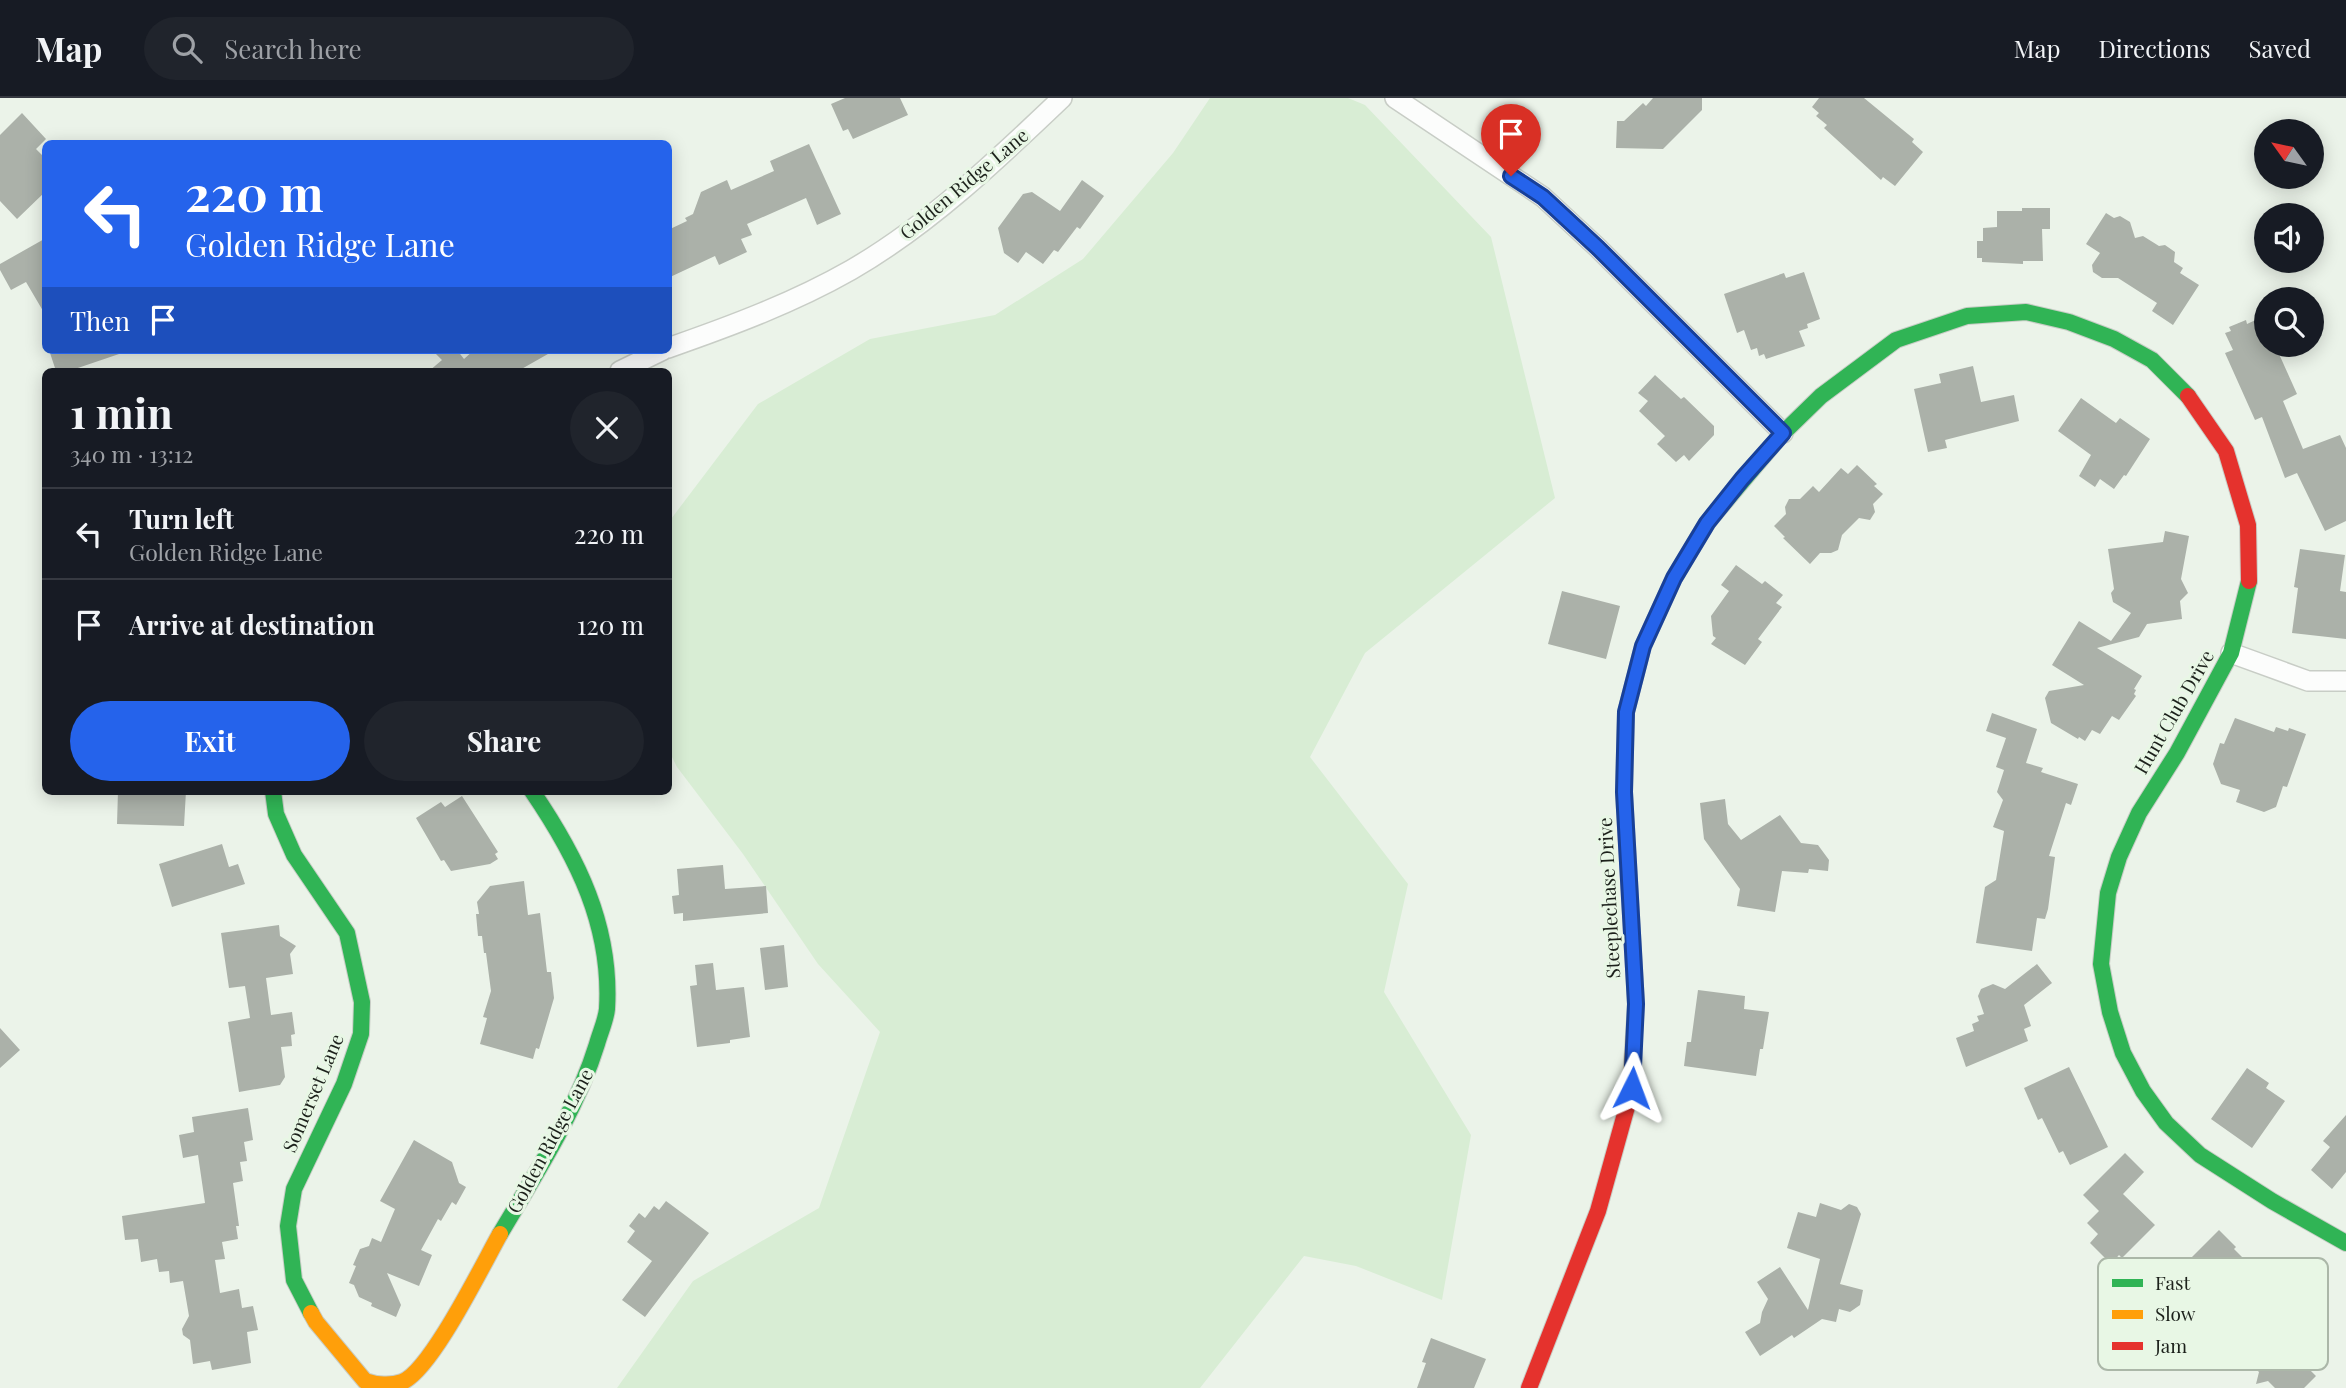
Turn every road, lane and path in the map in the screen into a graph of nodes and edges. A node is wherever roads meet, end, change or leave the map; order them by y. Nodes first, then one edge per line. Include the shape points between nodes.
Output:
1 (1062, 98) edge
2 (1395, 98) edge
3 (672, 347) edge
4 (655, 354) edge
5 (626, 368) edge
6 (1783, 433) junction
7 (2231, 653) junction
8 (2346, 681) edge
9 (274, 795) edge
10 (535, 795) edge
11 (2346, 1243) edge
12 (391, 1384) joint
13 (1529, 1388) edge

1 - 3 street, Golden Ridge Lane via 920,225 852,270 799,297
2 - 6 street via 1543,197
4 - 5 street
6 - 7 street, Hunt Club Drive via 1821,396 1896,340 1967,316 2026,312 2069,321 2114,339 2152,360 2190,398 2226,451 2248,525 2249,586
6 - 13 street, Steeplechase Drive via 1707,523 1674,578 1643,646 1626,712 1624,792 1636,1004 1632,1088 1598,1211
7 - 8 street via 2308,681
7 - 11 street, Hunt Club Drive via 2139,813 2119,857 2108,893 2101,964 2110,1012 2123,1053 2166,1123 2200,1155
9 - 12 street, Somerset Lane via 276,814 294,855 347,933 362,1002 361,1034 344,1084 294,1189 288,1226 294,1280 316,1322 365,1381
10 - 12 street, Golden Ridge Lane via 558,829 589,891 606,953 607,1011 586,1079 559,1132 430,1356 411,1376

